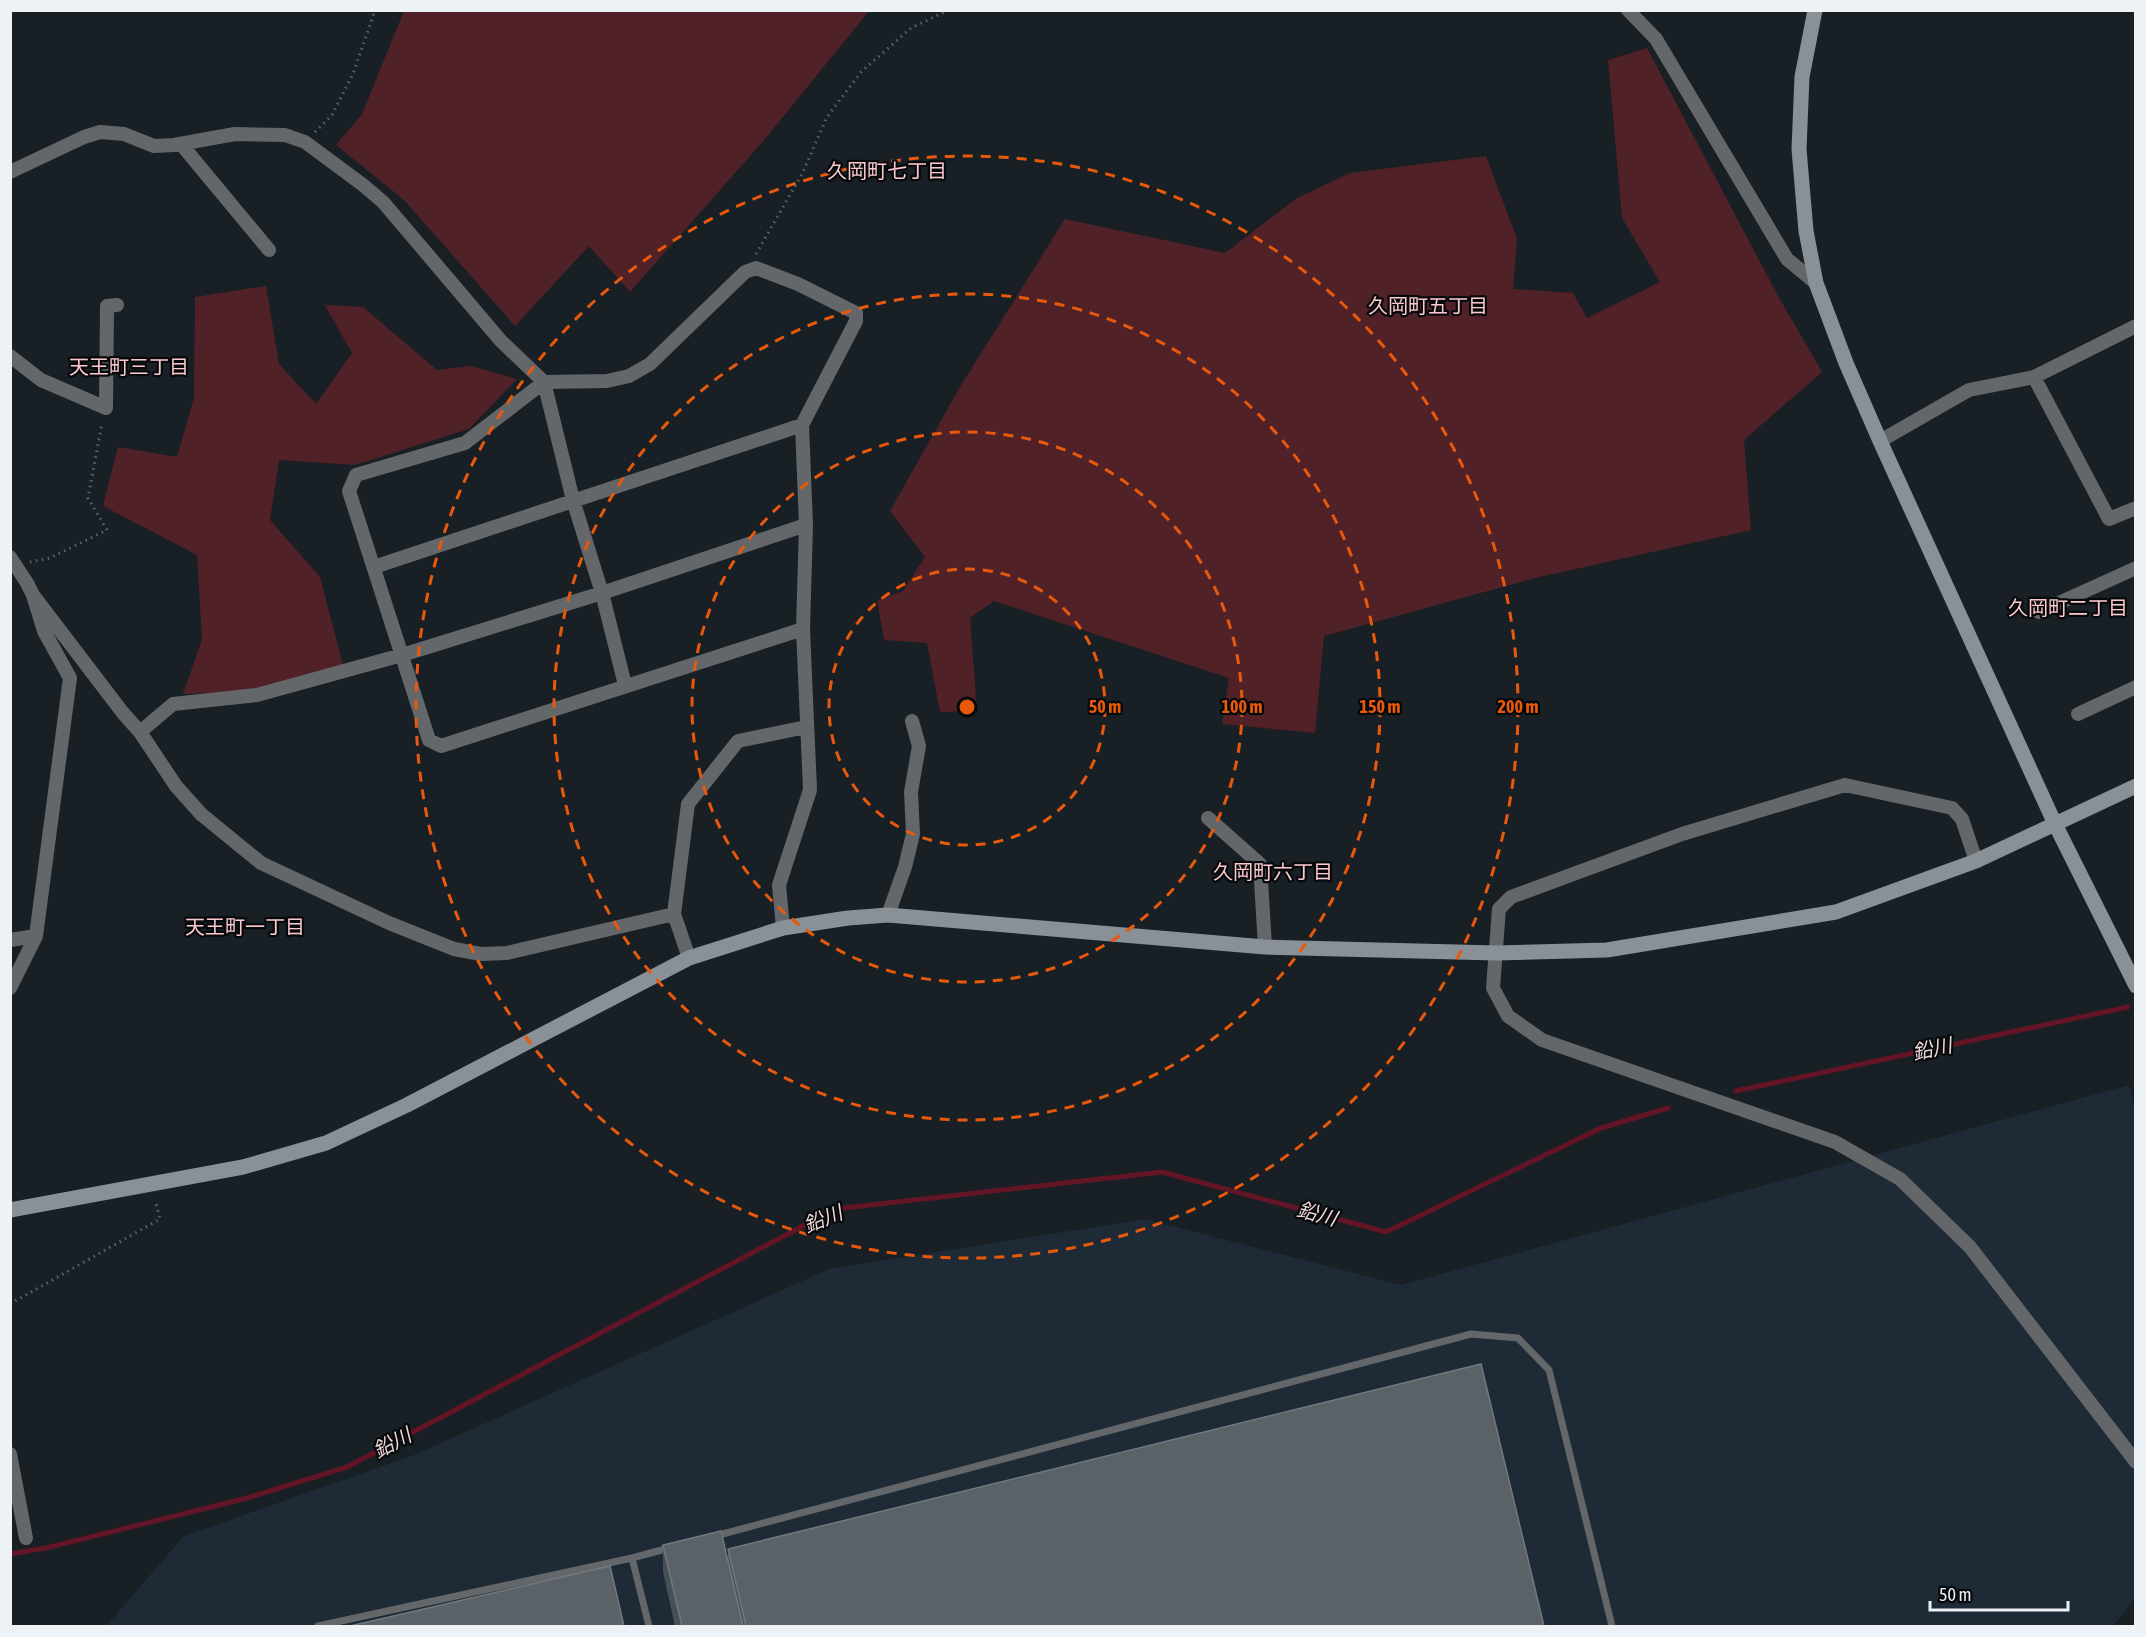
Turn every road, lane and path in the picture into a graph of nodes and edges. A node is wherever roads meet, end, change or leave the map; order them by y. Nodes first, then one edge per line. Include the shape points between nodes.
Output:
1 (375, 10) edge
2 (949, 10) edge
3 (1628, 10) edge
4 (1815, 10) edge
5 (305, 142) junction
6 (181, 144) junction
7 (10, 172) edge
8 (269, 250) dead end
9 (745, 273) junction
10 (1816, 283) junction
11 (117, 305) dead end
12 (2136, 326) edge
13 (10, 356) edge
14 (2034, 377) junction
15 (544, 382) junction
16 (106, 408) junction
17 (802, 425) junction
18 (1880, 441) junction
19 (573, 500) junction
20 (2136, 508) edge
21 (806, 525) junction
22 (14, 561) edge
23 (374, 567) junction
24 (2136, 568) edge
25 (602, 592) junction
26 (33, 595) junction
27 (2039, 612) dead end
28 (803, 629) junction
29 (402, 655) junction
30 (626, 685) junction
31 (2136, 687) edge
32 (2078, 714) dead end
33 (912, 721) dead end
34 (806, 727) junction
35 (140, 732) junction
36 (2136, 786) edge
37 (1208, 818) dead end
38 (2055, 824) junction
39 (1976, 861) junction
40 (674, 914) junction
41 (888, 915) junction
42 (783, 928) junction
43 (36, 936) junction
44 (10, 940) edge
45 (1265, 947) junction
46 (1496, 953) junction
47 (689, 958) junction
48 (2136, 986) edge
49 (10, 988) edge
50 (151, 1184) junction
51 (10, 1210) edge
52 (10, 1304) edge
53 (10, 1454) edge
54 (2136, 1462) edge
55 (712, 1537) edge
56 (26, 1539) dead end
57 (678, 1546) edge
58 (632, 1558) junction
59 (318, 1626) edge
60 (649, 1626) edge
61 (1612, 1626) edge

1 - 5 path via 353,74 332,115
2 - 9 path via 911,28 861,72 827,117 802,174
3 - 10 street via 1656,39 1787,259
4 - 10 street via 1802,77 1798,149
5 - 6 street via 285,135 235,134
5 - 15 street via 383,202 501,341
6 - 7 street via 154,146 124,134 100,132
6 - 8 street
9 - 15 street via 650,363 629,376 607,381
9 - 17 street via 756,268 856,313 856,321
10 - 18 street
11 - 16 street via 107,306
12 - 14 street
13 - 16 street via 41,380
14 - 18 street via 1969,390
14 - 20 street via 2109,519
15 - 19 street
15 - 23 street via 465,443 356,475 349,491
16 - 22 path via 88,498 106,530 50,558
17 - 19 street
17 - 21 street
18 - 38 street
19 - 23 street
19 - 25 street
21 - 25 street
21 - 28 street
22 - 26 street
23 - 29 street
24 - 27 street
25 - 29 street
25 - 30 street
26 - 35 street
26 - 43 street via 44,631 70,678
28 - 30 street
28 - 34 street
29 - 30 street via 429,740 441,746
29 - 35 street via 256,695 173,704
31 - 32 street
33 - 41 street via 919,747 911,792 912,834
34 - 40 street via 738,741 688,804
34 - 42 street via 810,790 779,885
35 - 40 street via 176,786 201,814 261,863 454,949 507,953
36 - 38 street
37 - 45 street via 1260,864
38 - 39 street
38 - 48 street
39 - 46 street via 1836,912 1607,950
39 - 46 street via 1962,819 1952,808 1845,785 1682,834 1511,897 1499,909
40 - 47 street
41 - 42 street
41 - 45 street
42 - 47 street
43 - 44 street
43 - 49 street
45 - 46 street
46 - 54 street via 1493,988 1508,1016 1542,1040 1835,1142 1900,1179 1970,1247
47 - 50 street via 326,1143 243,1167
50 - 51 street
50 - 52 path via 160,1219
53 - 56 street
55 - 61 lane via 1471,1334 1518,1338 1549,1370
57 - 58 lane
58 - 59 lane
58 - 60 lane

